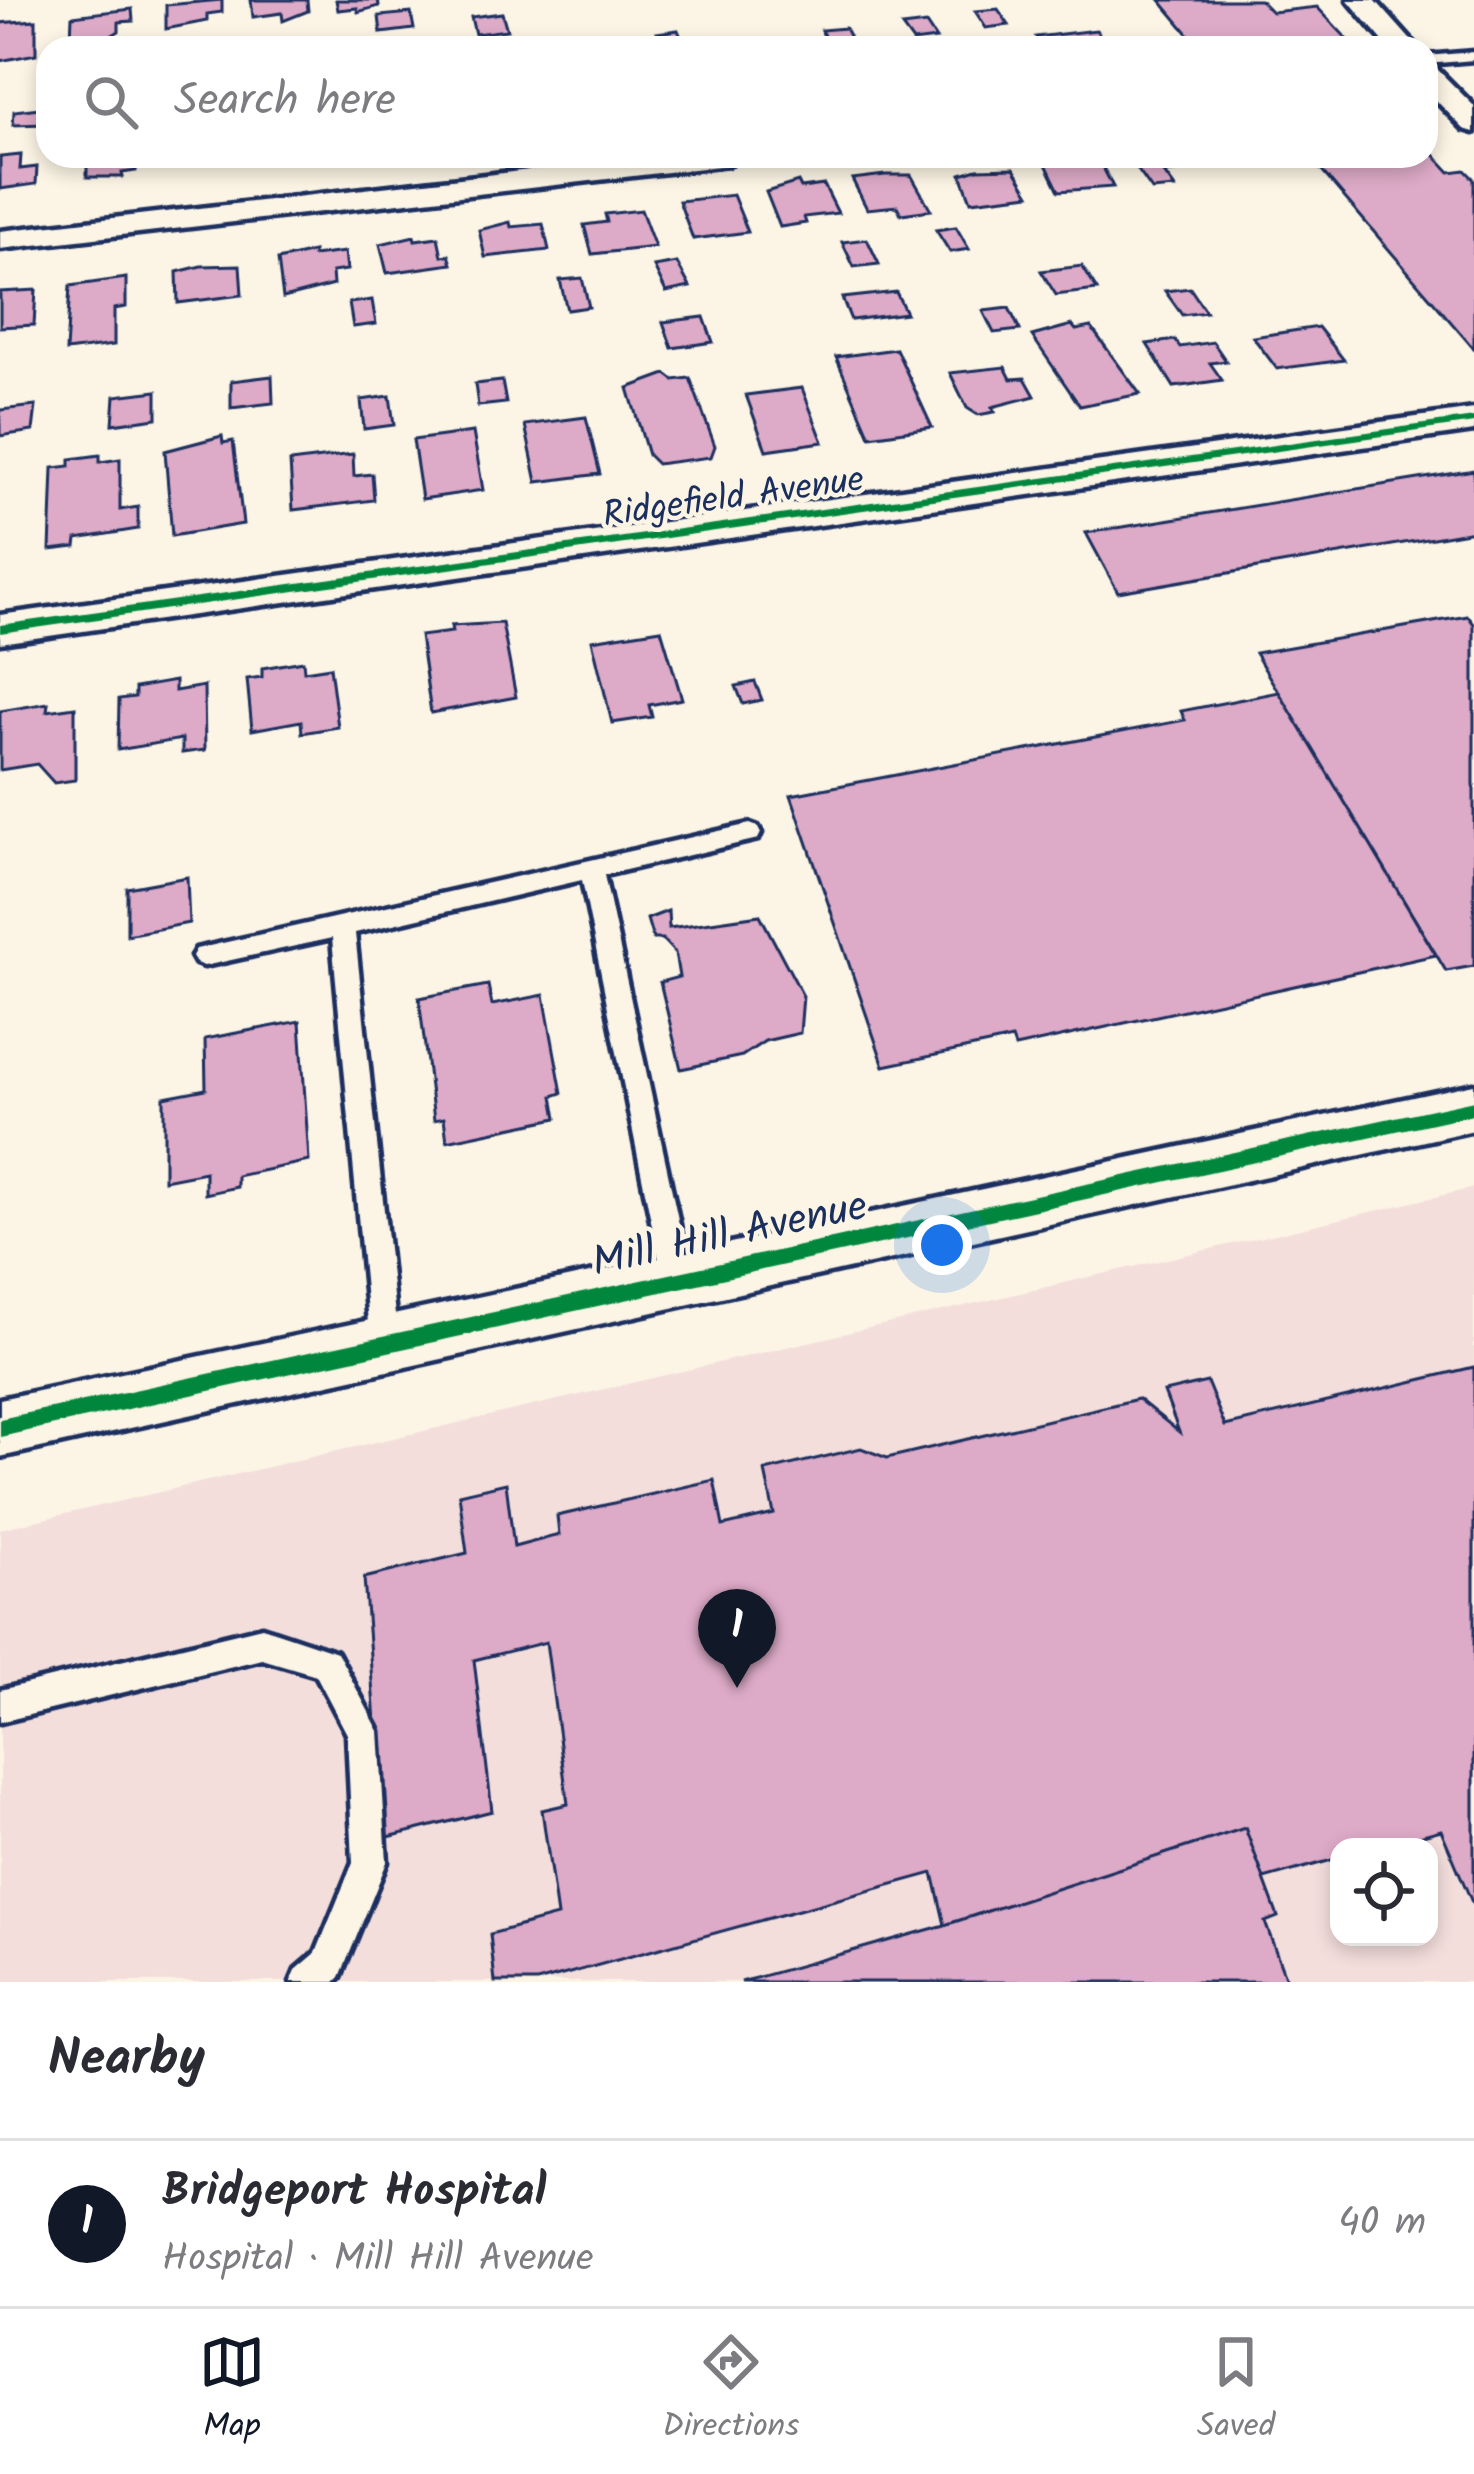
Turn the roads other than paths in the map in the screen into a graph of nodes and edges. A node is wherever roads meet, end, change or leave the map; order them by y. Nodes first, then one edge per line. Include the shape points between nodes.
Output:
1 (1360, 0) edge
2 (1393, 36) edge
3 (1474, 56) edge
4 (1438, 59) edge
5 (1438, 87) edge
6 (1474, 123) edge
7 (623, 168) edge
8 (0, 239) edge
9 (1474, 420) edge
10 (0, 629) edge
11 (750, 833) dead end
12 (591, 867) junction
13 (343, 926) junction
14 (204, 956) dead end
15 (1474, 1107) edge
16 (677, 1280) junction
17 (384, 1343) junction
18 (0, 1428) edge
19 (0, 1706) edge
20 (308, 1982) edge

1 - 2 street
3 - 4 lane
5 - 6 street
7 - 8 street
9 - 10 street, Ridgefield Avenue
11 - 12 lane
12 - 13 lane
12 - 16 lane
13 - 14 lane
13 - 17 lane
15 - 16 street, Mill Hill Avenue
16 - 17 street, Mill Hill Avenue
17 - 18 street, Mill Hill Avenue
19 - 20 lane via 262,1643 326,1663 363,1731 370,1862 328,1965

